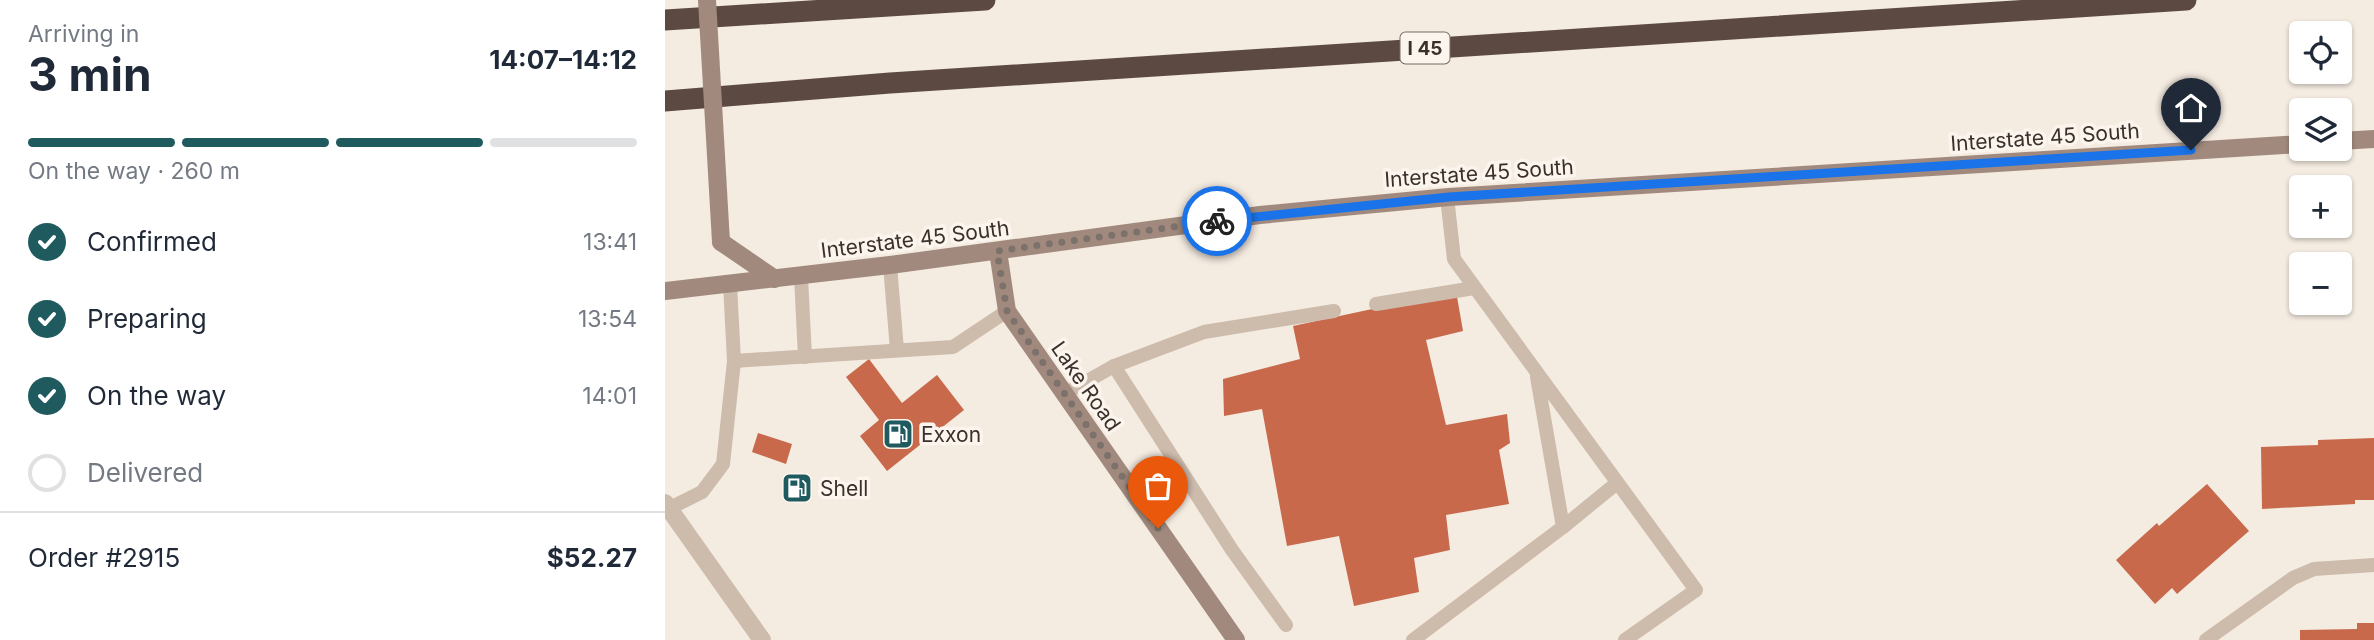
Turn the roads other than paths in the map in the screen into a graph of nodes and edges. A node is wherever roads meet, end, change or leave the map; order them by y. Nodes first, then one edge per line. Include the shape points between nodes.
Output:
1 (707, 0) edge
2 (985, 0) edge
3 (2186, 0) edge
4 (665, 20) edge
5 (665, 101) edge
6 (2374, 139) edge
7 (2352, 140) edge
8 (2289, 145) edge
9 (1447, 197) junction
10 (997, 251) junction
11 (890, 265) junction
12 (801, 277) junction
13 (775, 279) junction
14 (730, 284) junction
15 (1474, 288) junction
16 (665, 291) edge
17 (1376, 304) dead end
18 (1007, 311) junction
19 (1334, 311) dead end
20 (897, 351) junction
21 (806, 357) junction
22 (734, 361) junction
23 (1114, 366) junction
24 (1536, 372) junction
25 (1064, 394) junction
26 (1617, 483) junction
27 (668, 505) edge
28 (1563, 527) junction
29 (2374, 565) edge
30 (1286, 625) dead end
31 (762, 640) edge
32 (1236, 640) edge
33 (1413, 640) edge
34 (1625, 640) edge
35 (2206, 640) edge

1 - 13 main road, bridge via 721,242
2 - 4 highway
3 - 5 highway, I 45
6 - 7 main road
8 - 9 main road, Interstate 45 South
9 - 10 main road, Interstate 45 South via 1260,215
9 - 15 lane via 1454,260
10 - 11 main road, Interstate 45 South
10 - 18 main road, Lake Road
11 - 12 main road, Interstate 45 South
11 - 20 lane
12 - 13 main road, Interstate 45 South
12 - 21 lane
13 - 14 main road, Interstate 45 South
14 - 16 main road, Interstate 45 South
14 - 22 lane
15 - 17 lane
15 - 24 lane
18 - 20 lane via 953,347
18 - 25 main road, Lake Road
19 - 23 lane via 1204,332
20 - 21 lane
21 - 22 lane
22 - 27 lane via 723,464 702,492
23 - 25 lane
23 - 30 lane
24 - 26 lane
24 - 28 lane
25 - 32 main road, Lake Road
26 - 28 lane
26 - 34 lane via 1696,590
27 - 31 street
28 - 33 lane
29 - 35 lane via 2314,569 2293,578

